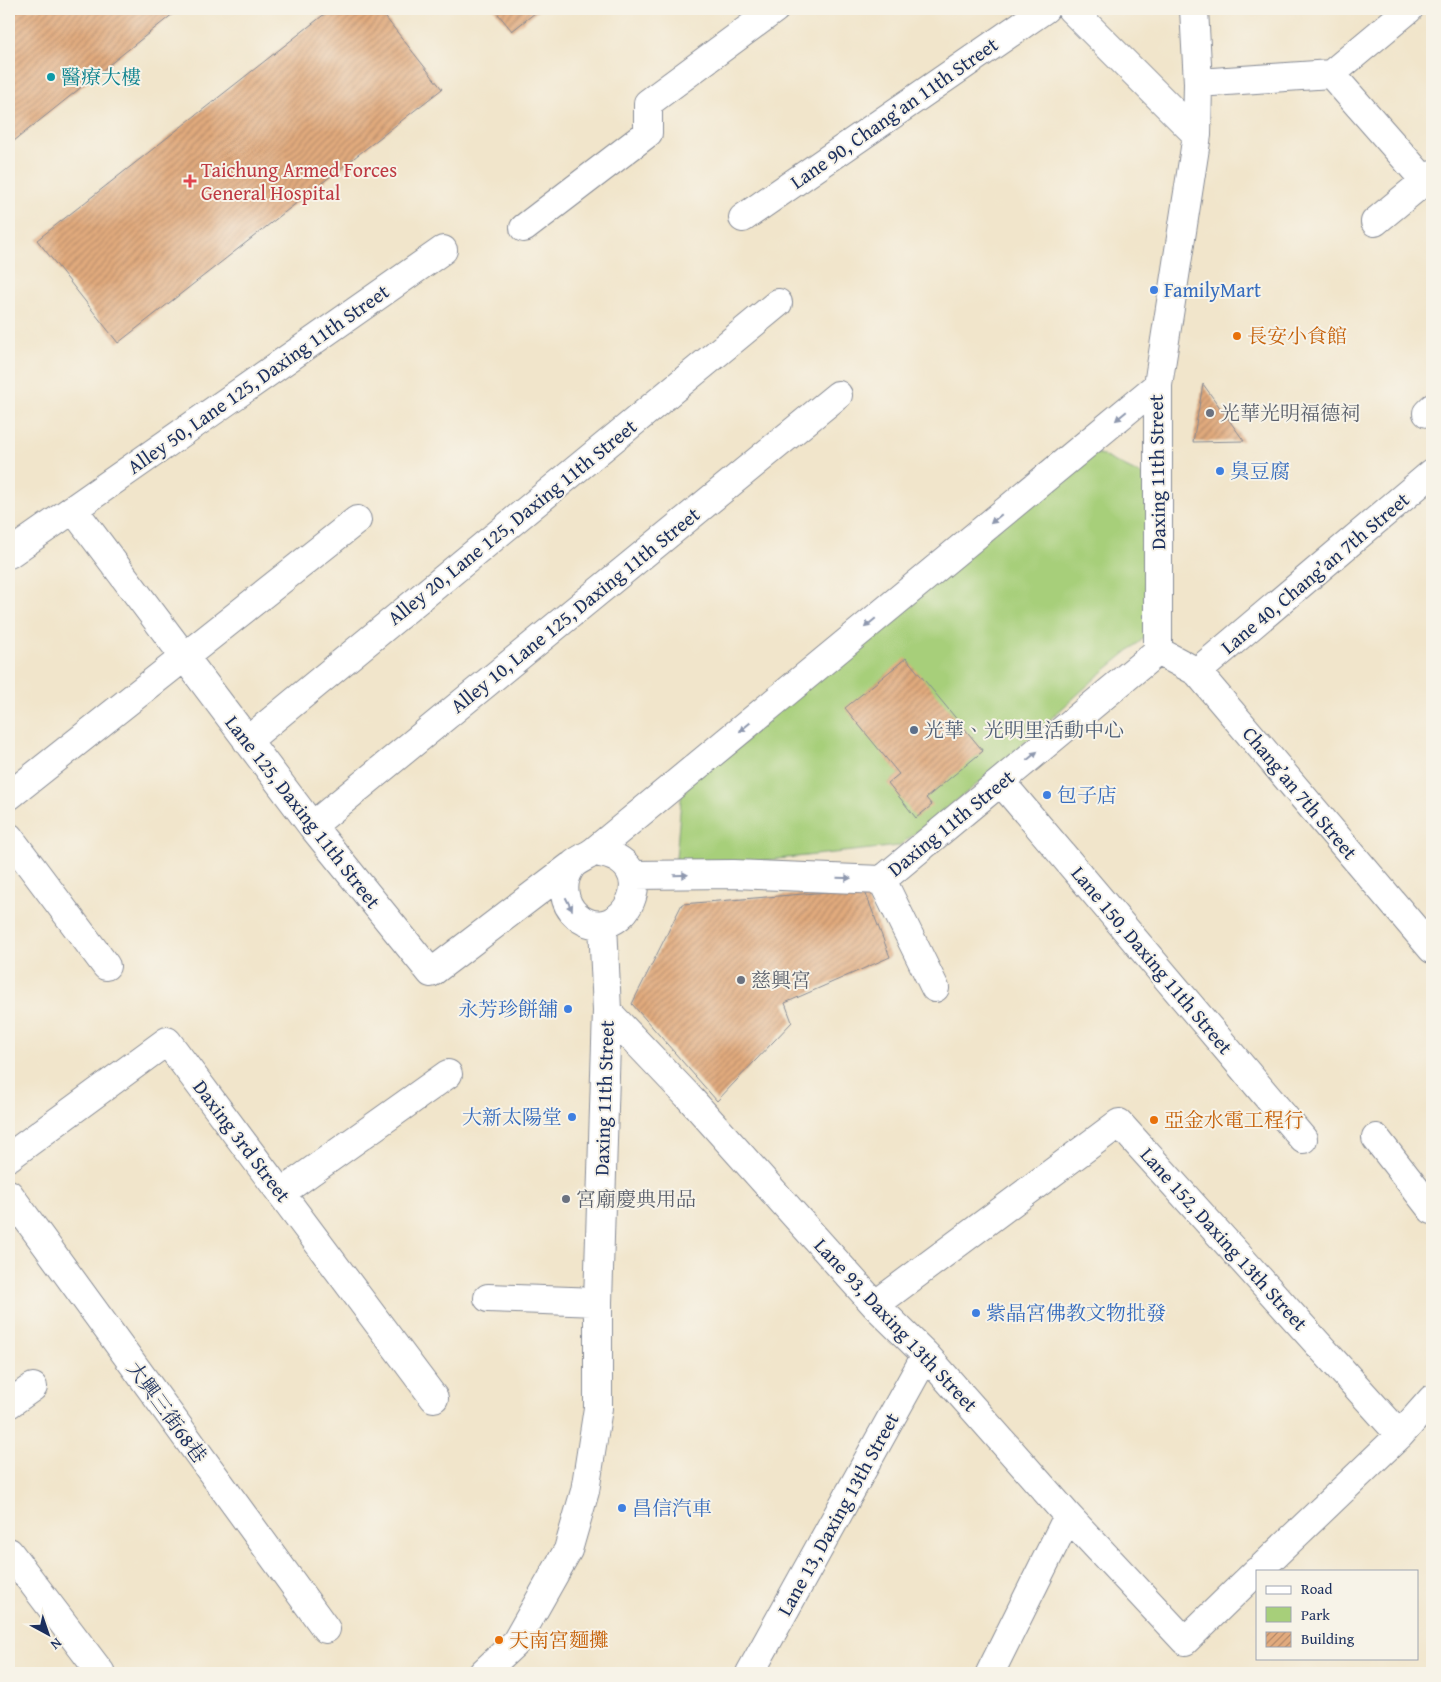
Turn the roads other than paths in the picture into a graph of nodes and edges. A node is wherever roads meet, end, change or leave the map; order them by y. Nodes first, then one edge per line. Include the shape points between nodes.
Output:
1 (775, 9) edge
2 (1046, 9) edge
3 (1071, 9) edge
4 (1194, 9) edge
5 (1409, 9) edge
6 (1331, 74) junction
7 (1198, 83) junction
8 (1196, 135) junction
9 (1429, 178) edge
10 (743, 218) dead end
11 (1375, 222) dead end
12 (524, 228) dead end
13 (443, 250) dead end
14 (778, 303) dead end
15 (1158, 385) junction
16 (838, 394) dead end
17 (1432, 473) edge
18 (73, 509) junction
19 (357, 520) dead end
20 (9, 554) edge
21 (1158, 650) junction
22 (184, 656) junction
23 (1197, 672) junction
24 (247, 741) junction
25 (1001, 782) junction
26 (9, 796) edge
27 (312, 826) junction
28 (9, 838) edge
29 (582, 859) junction
30 (632, 875) junction
31 (882, 880) junction
32 (603, 924) junction
33 (1432, 949) edge
34 (106, 966) dead end
35 (935, 988) dead end
36 (606, 1011) junction
37 (448, 1074) dead end
38 (1376, 1138) dead end
39 (1303, 1139) dead end
40 (9, 1157) edge
41 (281, 1193) junction
42 (9, 1194) edge
43 (1432, 1210) edge
44 (488, 1298) dead end
45 (598, 1302) junction
46 (875, 1305) junction
47 (926, 1355) junction
48 (33, 1387) dead end
49 (434, 1398) dead end
50 (1432, 1400) edge
51 (9, 1404) edge
52 (1400, 1435) junction
53 (1068, 1516) junction
54 (9, 1552) edge
55 (1259, 1570) edge
56 (1256, 1573) edge
57 (326, 1630) dead end
58 (101, 1673) edge
59 (483, 1673) edge
60 (750, 1673) edge
61 (990, 1673) edge

1 - 12 street via 648,103 648,133
2 - 10 street, Lane 90, Chang’an 11th Street
3 - 8 street
4 - 7 street
5 - 6 street
6 - 7 street
6 - 9 street
7 - 8 street
8 - 15 street
9 - 11 street
13 - 18 street, Alley 50, Lane 125, Daxing 11th Street
14 - 24 street, Alley 20, Lane 125, Daxing 11th Street
15 - 21 street, Daxing 11th Street
15 -> 29 street, Daxing 11th Street
16 - 27 street, Alley 10, Lane 125, Daxing 11th Street
17 - 23 street, Lane 40, Chang’an 7th Street
18 - 20 street, Alley 50, Lane 125, Daxing 11th Street
18 - 22 street, Lane 125, Daxing 11th Street
19 - 22 street
21 - 23 street, Chang’an 7th Street
25 -> 21 street, Daxing 11th Street
22 - 24 street, Lane 125, Daxing 11th Street
22 - 26 street
23 - 33 street, Chang’an 7th Street
24 - 27 street, Lane 125, Daxing 11th Street
25 - 31 street, Daxing 11th Street
25 - 39 street, Lane 150, Daxing 11th Street
27 - 29 street, Lane 125, Daxing 11th Street via 431,973
28 - 34 street
29 - 30 street via 609,854 626,864
29 -> 32 street via 564,883 565,898 571,911 581,919
30 -> 31 street, Daxing 11th Street via 734,874
30 - 32 street via 635,890 628,910 615,921
31 - 35 street
32 - 36 street, Daxing 11th Street
36 - 45 street, Daxing 11th Street
36 - 46 street, Lane 93, Daxing 13th Street via 687,1095
37 - 41 street
38 - 43 street
40 - 41 street, Daxing 3rd Street via 167,1041
41 - 49 street, Daxing 3rd Street
42 - 57 street, 大興三街68巷
44 - 45 street
45 - 59 street, Daxing 11th Street via 598,1408 584,1490 568,1550 516,1642
46 - 47 street, Lane 93, Daxing 13th Street
46 - 52 street, Lane 152, Daxing 13th Street via 1120,1123
47 - 53 street, Lane 93, Daxing 13th Street
47 - 60 street, Lane 13, Daxing 13th Street
48 - 51 street
50 - 52 street
52 - 55 street
53 - 56 street, Lane 93, Daxing 13th Street via 1185,1641
53 - 61 street
54 - 58 street

